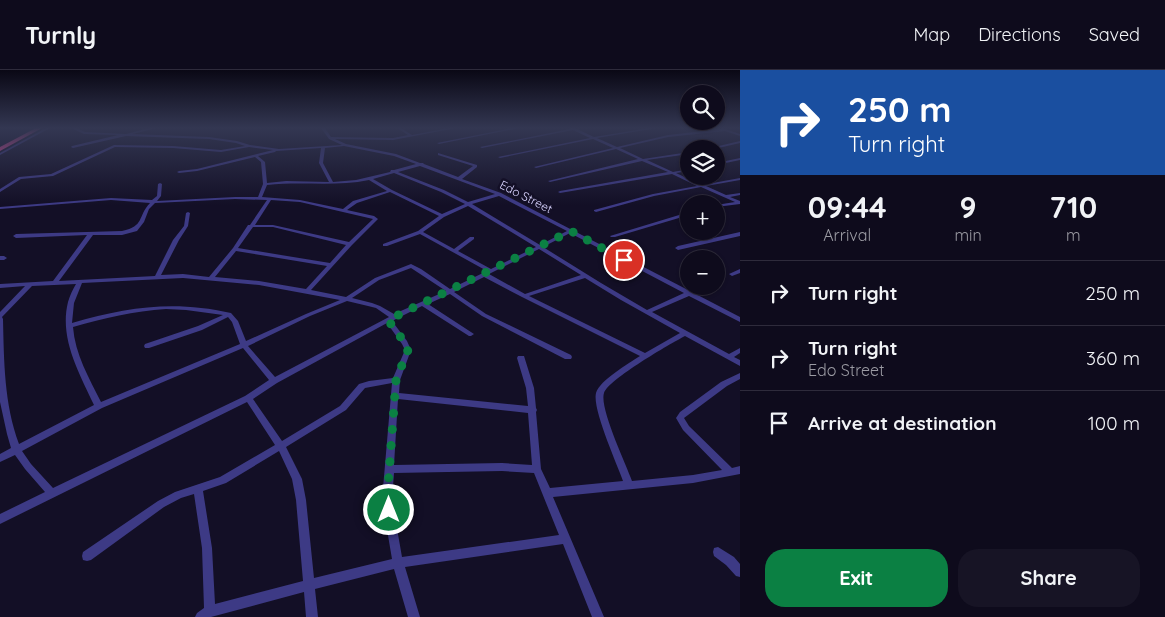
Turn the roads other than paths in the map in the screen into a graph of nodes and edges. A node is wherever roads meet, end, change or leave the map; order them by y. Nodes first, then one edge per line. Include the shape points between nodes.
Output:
1 (98, 154) edge
2 (265, 154) edge
3 (323, 154) edge
4 (389, 154) edge
5 (439, 154) dead end
6 (522, 154) edge
7 (593, 154) edge
8 (628, 154) edge
9 (680, 154) edge
10 (256, 156) junction
11 (500, 158) dead end
12 (740, 159) edge
13 (642, 160) junction
14 (725, 162) edge
15 (422, 164) junction
16 (536, 167) dead end
17 (392, 171) junction
18 (180, 172) dead end
19 (680, 172) edge
20 (671, 173) junction
21 (369, 178) junction
22 (460, 178) junction
23 (740, 179) edge
24 (550, 181) dead end
25 (331, 182) junction
26 (160, 184) dead end
27 (265, 184) junction
28 (703, 186) junction
29 (0, 191) edge
30 (390, 191) junction
31 (560, 192) dead end
32 (499, 194) junction
33 (740, 194) edge
34 (726, 196) junction
35 (260, 198) junction
36 (270, 198) junction
37 (154, 202) junction
38 (468, 204) junction
39 (725, 205) edge
40 (0, 208) edge
41 (343, 211) junction
42 (596, 211) dead end
43 (188, 213) dead end
44 (442, 216) junction
45 (680, 216) edge
46 (250, 226) junction
47 (571, 231) junction
48 (420, 232) junction
49 (91, 234) junction
50 (740, 234) edge
51 (16, 236) dead end
52 (613, 236) dead end
53 (472, 238) dead end
54 (350, 244) junction
55 (385, 245) dead end
56 (540, 246) junction
57 (678, 248) dead end
58 (235, 249) junction
59 (454, 251) junction
60 (331, 265) junction
61 (740, 271) edge
62 (488, 272) junction
63 (732, 274) dead end
64 (584, 276) junction
65 (157, 277) junction
66 (211, 278) junction
67 (80, 281) junction
68 (55, 283) junction
69 (31, 284) junction
70 (0, 286) edge
71 (680, 290) edge
72 (307, 291) junction
73 (449, 292) junction
74 (686, 295) edge
75 (690, 295) edge
76 (524, 296) junction
77 (347, 299) junction
78 (423, 304) junction
79 (647, 312) junction
80 (229, 314) junction
81 (0, 317) edge
82 (391, 318) junction
83 (740, 320) edge
84 (68, 326) junction
85 (685, 333) junction
86 (471, 334) dead end
87 (244, 345) junction
88 (147, 346) dead end
89 (740, 350) edge
90 (645, 356) junction
91 (568, 357) dead end
92 (729, 357) junction
93 (521, 358) dead end
94 (740, 363) edge
95 (740, 376) edge
96 (396, 380) junction
97 (274, 381) junction
98 (395, 396) junction
99 (248, 398) junction
100 (99, 406) junction
101 (533, 410) junction
102 (281, 446) junction
103 (17, 451) junction
104 (0, 458) edge
105 (537, 469) junction
106 (390, 470) junction
107 (740, 470) edge
108 (729, 471) junction
109 (629, 484) junction
110 (198, 488) junction
111 (546, 493) junction
112 (52, 494) junction
113 (0, 519) edge
114 (565, 539) junction
115 (718, 552) dead end
116 (87, 556) dead end
117 (398, 563) junction
118 (740, 572) edge
119 (308, 585) junction
120 (205, 614) edge
121 (312, 617) edge
122 (414, 617) edge
123 (598, 617) edge

1 - 29 street via 52,175 20,178
2 - 10 street
3 - 25 street via 322,162
4 - 15 street, Edo Street
5 - 22 street via 476,166
6 - 11 street
7 - 16 street
8 - 13 street
9 - 13 street
10 - 18 street
10 - 27 street via 263,162
12 - 14 street
13 - 20 street
13 - 24 street
15 - 17 street
15 - 22 street, Edo Street
17 - 21 street
17 - 38 street
19 - 20 street
20 - 28 street
20 - 31 street
21 - 25 street
21 - 30 street
22 - 32 street, Edo Street
23 - 28 street
25 - 27 street
26 - 37 street via 160,194
27 - 35 street
28 - 34 street
28 - 42 street
30 - 41 street via 355,202
30 - 44 street
32 - 38 street
32 - 47 street, Edo Street
33 - 34 street
34 - 39 street via 740,203
35 - 36 street
35 - 37 street
36 - 41 street
36 - 46 street
37 - 40 street via 111,199
37 - 49 street via 135,230
38 - 44 street
38 - 56 street
41 - 54 street via 376,219
43 - 65 street via 186,226
44 - 48 street
45 - 52 street
46 - 54 street via 273,226
46 - 58 street
47 - 56 street
47 - 71 street, Edo Street
48 - 55 street
48 - 59 street
49 - 51 street
49 - 68 street
50 - 57 street
53 - 59 street
54 - 60 street
56 - 62 street
56 - 64 street
58 - 60 street
58 - 66 street
59 - 62 street
60 - 72 street
61 - 63 street
62 - 73 street
62 - 76 street
64 - 76 street
64 - 79 street
65 - 66 street
65 - 67 street
66 - 72 street
67 - 68 street
67 - 84 street via 71,302
68 - 69 street
69 - 70 street
69 - 81 street
72 - 77 street
73 - 77 street via 410,266 377,279
73 - 78 street
73 - 91 street via 484,315
74 - 79 street
75 - 83 street, Edo Street
76 - 90 street
77 - 82 street via 378,307
77 - 87 street
78 - 82 street
78 - 86 street
79 - 85 street
80 - 84 street via 146,307
80 - 87 street
80 - 88 street
81 - 103 street via 0,368 5,412
82 - 96 street via 408,350
82 - 97 street
84 - 100 street via 79,364
85 - 90 street
85 - 92 street
87 - 97 street
87 - 100 street
89 - 92 street
90 - 109 street via 605,386 600,394 605,420
92 - 94 street
93 - 101 street
95 - 108 street via 724,384 680,418
96 - 98 street
96 - 102 street via 362,386 343,408
97 - 99 street
98 - 101 street
98 - 106 street
99 - 102 street
99 - 112 street
100 - 103 street
101 - 105 street
102 - 110 street via 223,480
102 - 119 street via 297,479
103 - 104 street
103 - 112 street
105 - 106 street
105 - 111 street
106 - 117 street via 387,500
107 - 108 street
108 - 109 street via 693,479
109 - 111 street
110 - 116 street via 161,504
110 - 120 street via 207,548
111 - 114 street
112 - 113 street
114 - 117 street
114 - 123 street
115 - 118 street
117 - 119 street
117 - 122 street
119 - 120 street
119 - 121 street

